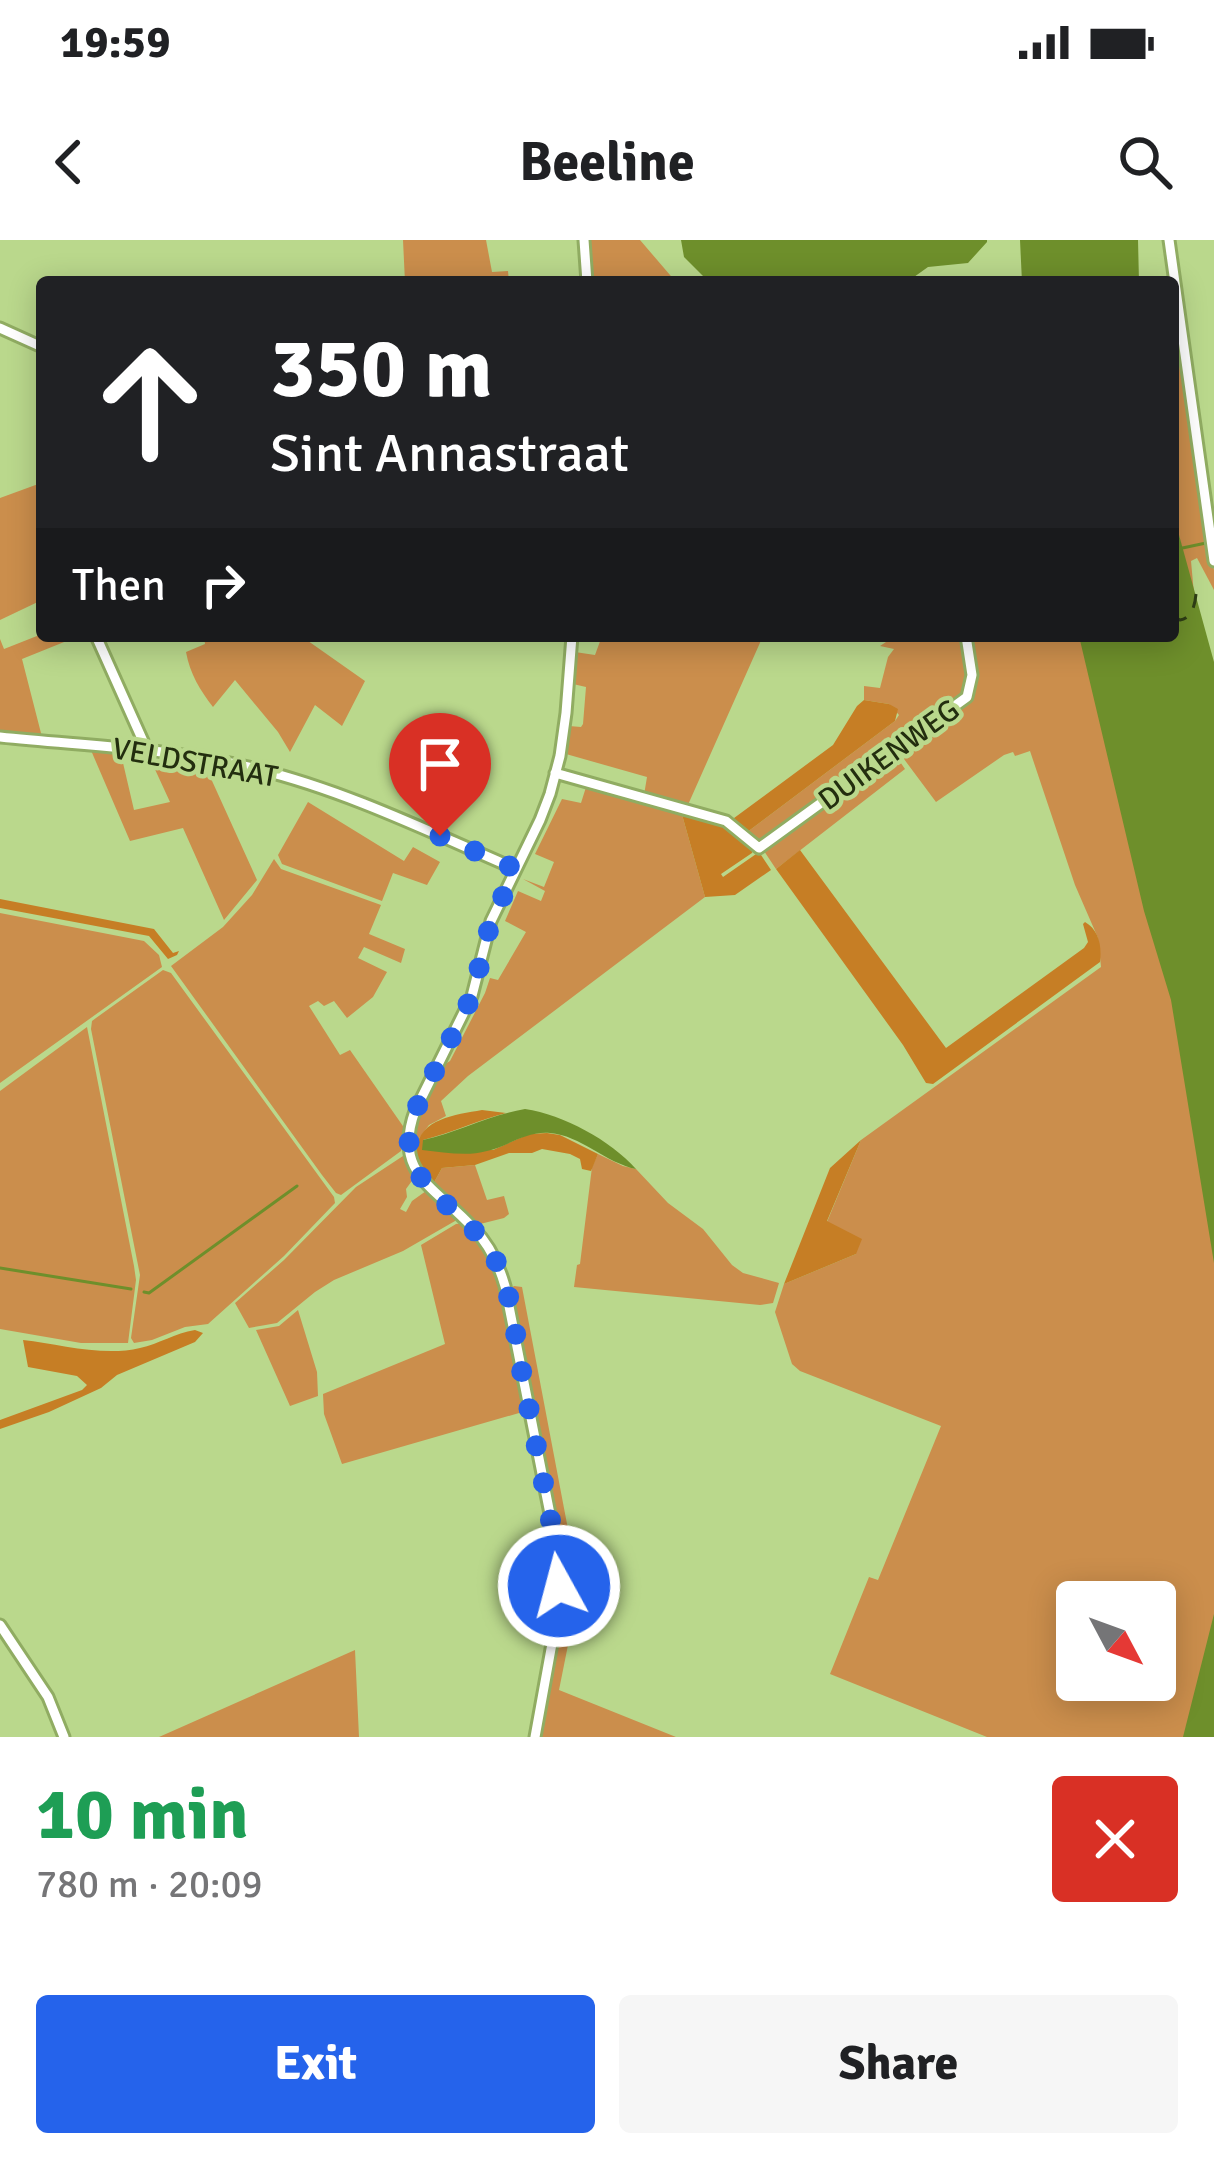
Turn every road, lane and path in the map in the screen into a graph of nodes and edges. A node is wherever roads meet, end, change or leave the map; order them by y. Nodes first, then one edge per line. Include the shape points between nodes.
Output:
1 (584, 240) edge
2 (1169, 240) edge
3 (587, 276) edge
4 (1174, 276) edge
5 (1179, 312) edge
6 (0, 328) edge
7 (36, 343) edge
8 (1211, 541) edge
9 (1214, 561) edge
10 (99, 642) edge
11 (572, 642) edge
12 (967, 642) edge
13 (0, 737) edge
14 (147, 749) junction
15 (555, 773) junction
16 (516, 869) junction
17 (0, 1625) edge
18 (64, 1737) edge
19 (535, 1737) edge

1 - 3 street
2 - 4 street
5 - 8 street
6 - 7 street
8 - 9 street
10 - 14 street
11 - 15 street
12 - 15 street, DUIKENWEG via 968,697 759,848 726,821
13 - 14 street, VELDSTRAAT
14 - 16 street, VELDSTRAAT via 259,770
15 - 16 street
16 - 19 street via 491,921 472,996 409,1128 408,1151 419,1177 488,1246 505,1286 559,1575
17 - 18 street

